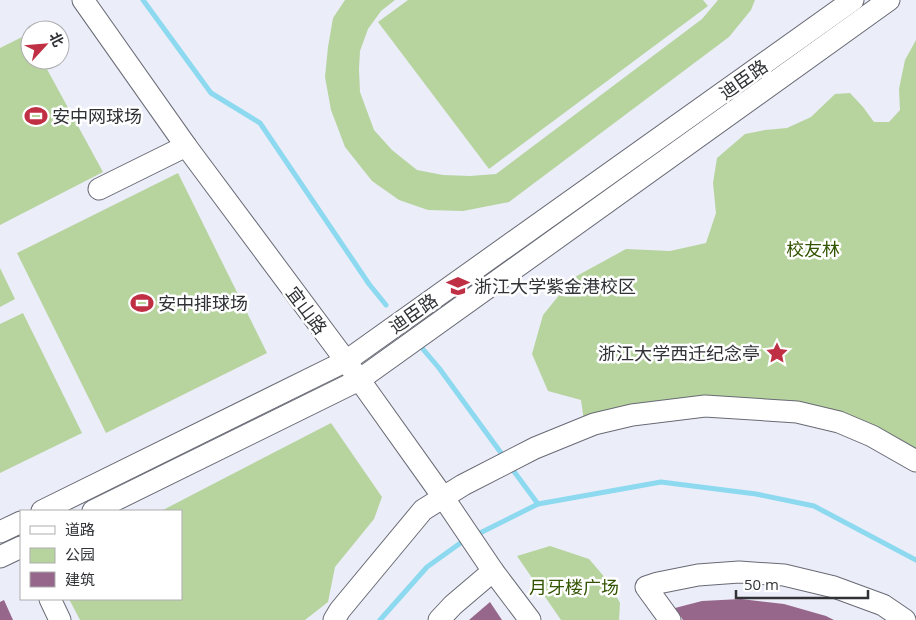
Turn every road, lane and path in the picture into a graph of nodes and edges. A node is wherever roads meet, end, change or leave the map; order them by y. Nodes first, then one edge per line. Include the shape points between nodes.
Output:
1 (83, 0) edge
2 (853, 0) edge
3 (889, 0) edge
4 (186, 146) junction
5 (99, 189) dead end
6 (346, 361) junction
7 (359, 380) junction
8 (916, 461) edge
9 (448, 506) junction
10 (44, 510) edge
11 (95, 510) edge
12 (20, 547) edge
13 (0, 557) edge
14 (490, 566) junction
15 (50, 600) edge
16 (662, 616) edge
17 (60, 620) edge
18 (334, 620) edge
19 (439, 620) edge
20 (530, 620) edge
21 (905, 620) edge

1 - 4 street, 宜山路
2 - 6 street, 迪臣路
3 - 7 street, 迪臣路
4 - 5 street
4 - 6 street, 宜山路
6 - 7 street, 宜山路
6 - 10 street, 迪臣路
7 - 9 street, 宜山路
7 - 11 street, 迪臣路
8 - 9 street via 839,422 797,412 705,406 632,415 594,424 535,448 463,485
9 - 14 street, 宜山路
9 - 18 street via 423,510
12 - 13 street
14 - 19 street
14 - 20 street, 宜山路
15 - 17 street
16 - 21 street via 646,588 698,576 739,572 784,575 834,587 883,605

